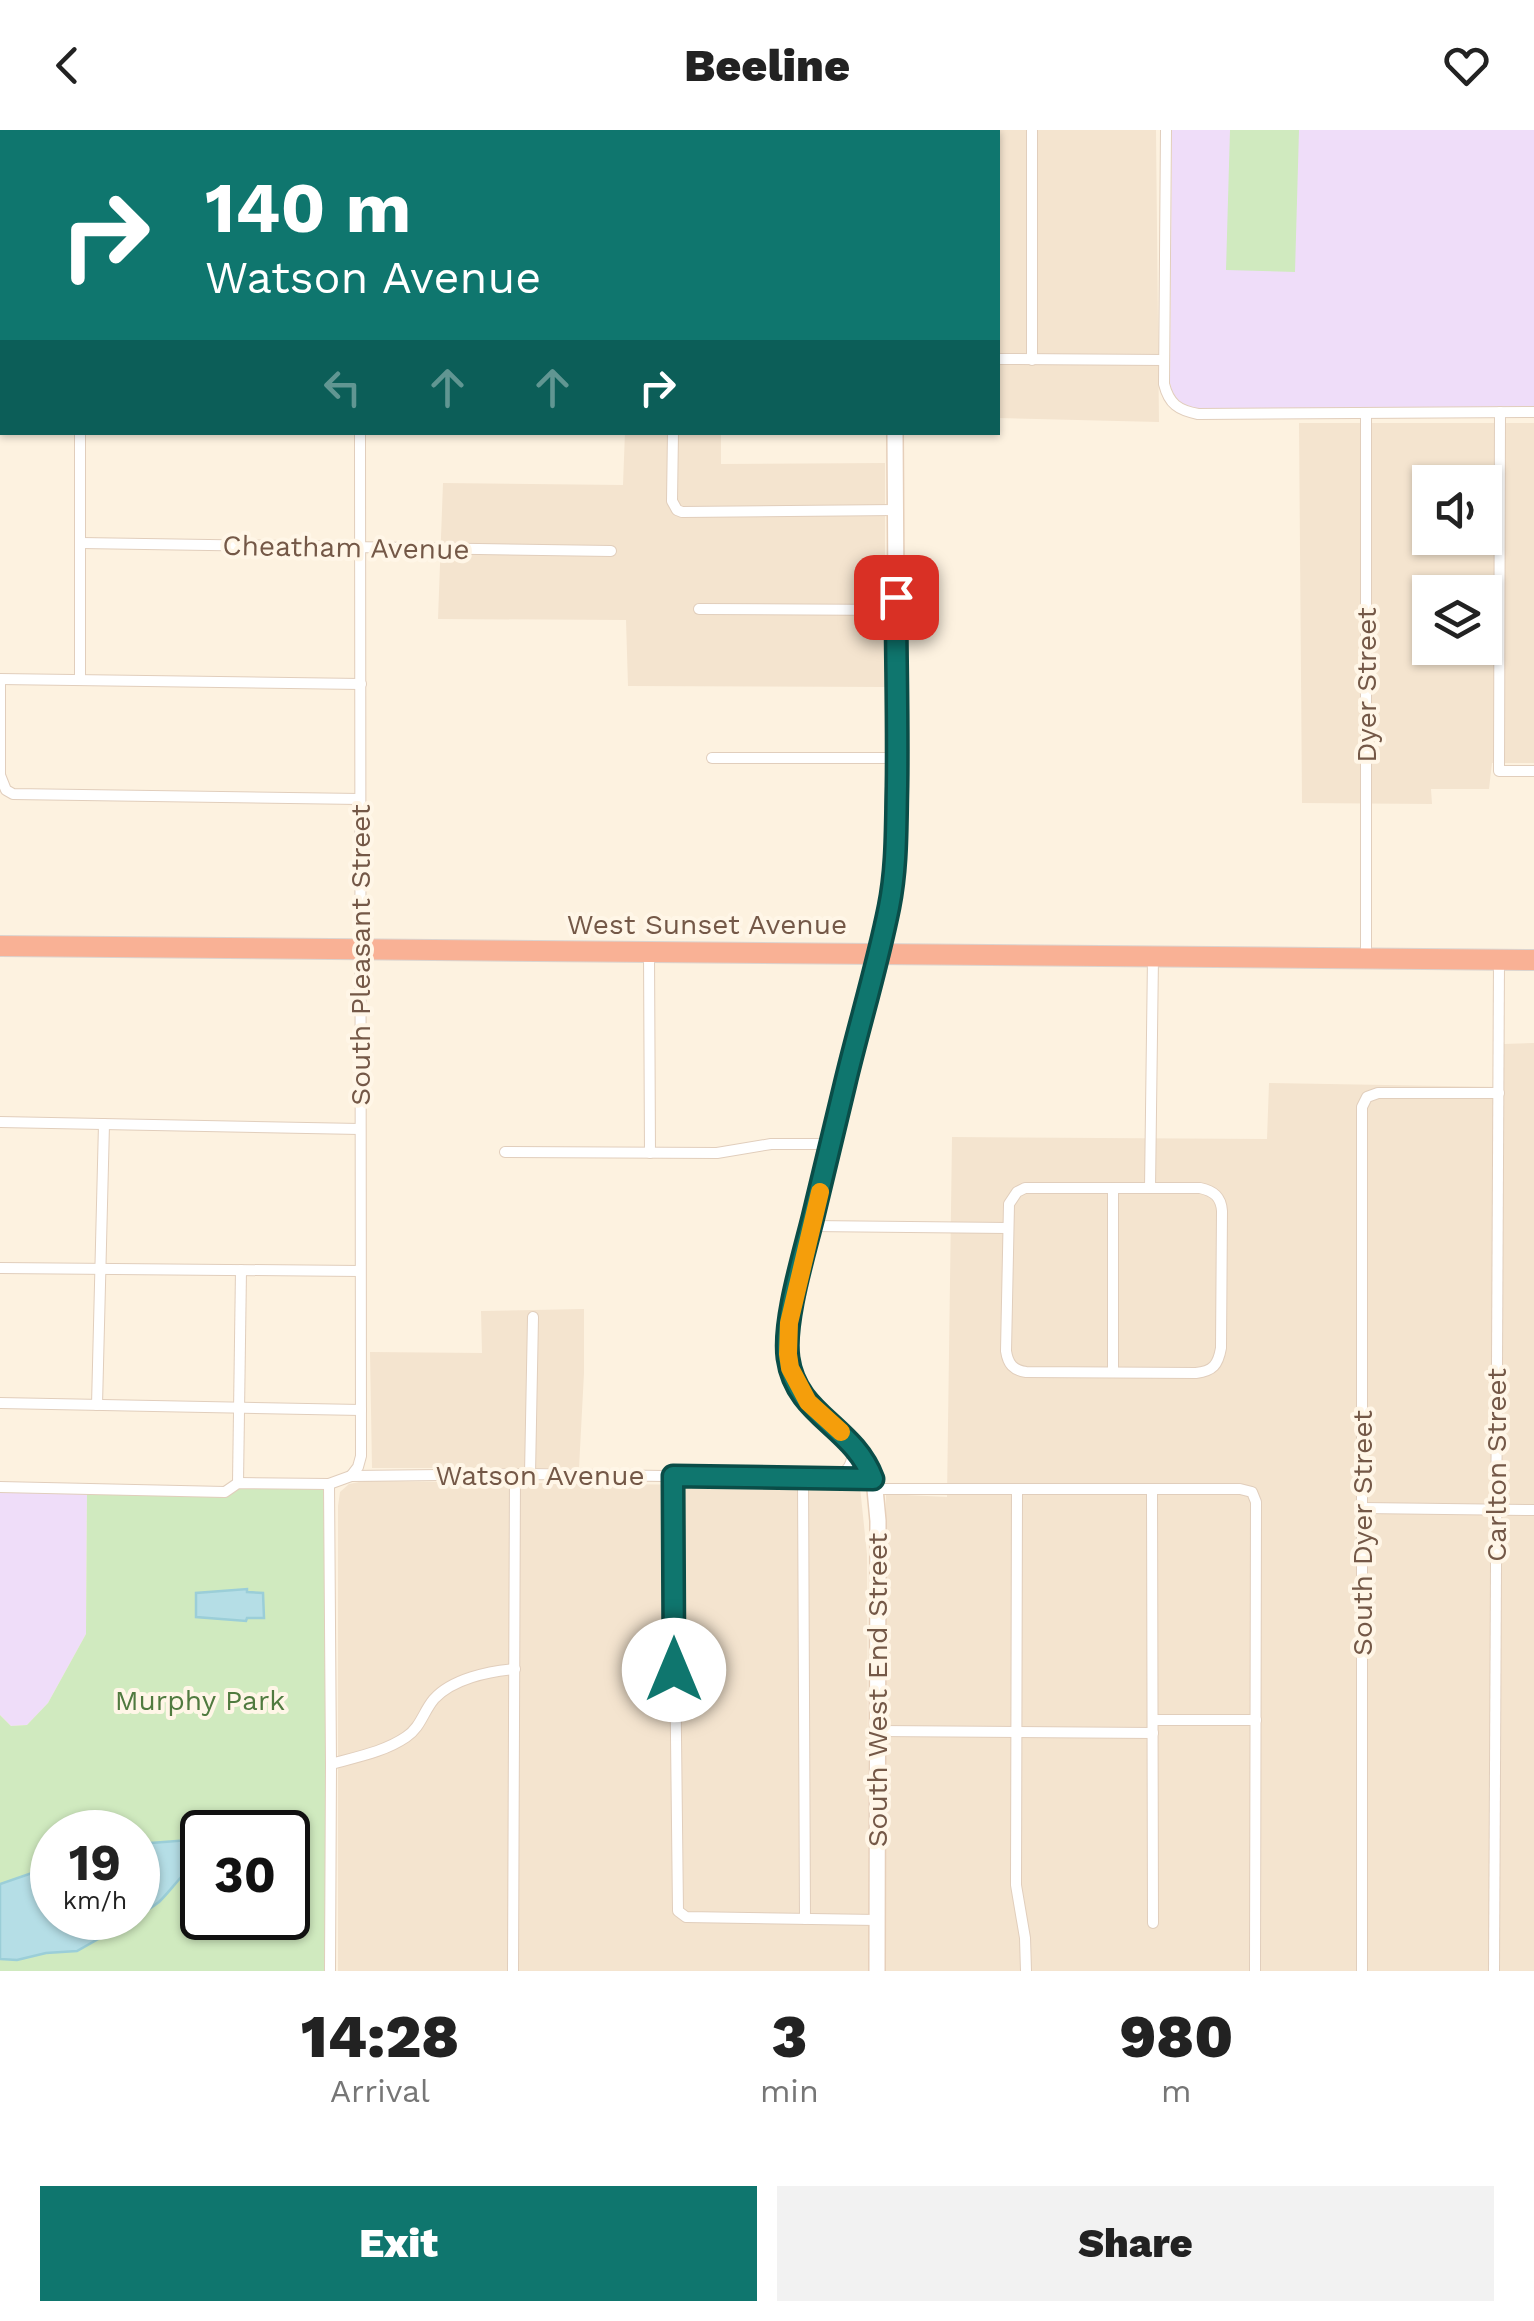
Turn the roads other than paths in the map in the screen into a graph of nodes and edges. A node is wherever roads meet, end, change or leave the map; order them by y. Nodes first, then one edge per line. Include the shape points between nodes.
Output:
1 (1032, 130) edge
2 (1166, 130) edge
3 (1000, 359) edge
4 (1032, 360) junction
5 (1164, 360) junction
6 (1366, 412) junction
7 (1500, 412) junction
8 (1534, 412) edge
9 (80, 435) edge
10 (360, 435) edge
11 (672, 435) edge
12 (895, 435) edge
13 (896, 510) junction
14 (81, 543) junction
15 (360, 547) junction
16 (611, 551) dead end
17 (699, 609) dead end
18 (896, 610) junction
19 (0, 679) edge
20 (80, 680) junction
21 (361, 684) junction
22 (712, 758) dead end
23 (898, 758) junction
24 (1534, 771) edge
25 (360, 799) junction
26 (0, 946) edge
27 (360, 949) junction
28 (649, 952) junction
29 (879, 953) junction
30 (1154, 956) junction
31 (1366, 958) junction
32 (1500, 960) junction
33 (1534, 960) edge
34 (1498, 1093) junction
35 (0, 1122) edge
36 (104, 1124) junction
37 (360, 1129) junction
38 (832, 1144) junction
39 (504, 1152) dead end
40 (650, 1153) junction
41 (1112, 1188) junction
42 (1150, 1188) junction
43 (811, 1226) junction
44 (1008, 1228) junction
45 (0, 1268) edge
46 (100, 1270) junction
47 (241, 1270) junction
48 (360, 1271) junction
49 (533, 1316) dead end
50 (1113, 1372) junction
51 (0, 1403) edge
52 (97, 1404) junction
53 (238, 1407) junction
54 (361, 1410) junction
55 (853, 1444) junction
56 (515, 1474) junction
57 (530, 1474) junction
58 (351, 1476) junction
59 (673, 1476) junction
60 (803, 1478) junction
61 (833, 1478) junction
62 (238, 1483) junction
63 (329, 1484) junction
64 (874, 1484) junction
65 (0, 1487) edge
66 (1017, 1490) junction
67 (1152, 1490) junction
68 (1362, 1508) junction
69 (1496, 1510) junction
70 (1534, 1510) edge
71 (515, 1669) junction
72 (1152, 1720) junction
73 (1256, 1720) junction
74 (878, 1731) junction
75 (1017, 1732) junction
76 (1152, 1733) junction
77 (331, 1764) junction
78 (805, 1919) junction
79 (877, 1920) junction
80 (1153, 1923) dead end
81 (330, 1971) edge
82 (513, 1971) edge
83 (876, 1971) edge
84 (1026, 1971) edge
85 (1256, 1971) edge
86 (1362, 1971) edge
87 (1494, 1971) edge

1 - 4 street
2 - 5 street
3 - 4 street
4 - 5 street
5 - 6 street via 1167,396 1183,411
6 - 7 street
6 - 31 street, Dyer Street
7 - 8 street
7 - 24 street via 1499,771
9 - 14 street
10 - 15 street, South Pleasant Street
11 - 13 street via 676,510
12 - 13 street, South West End Street
13 - 18 street, South West End Street
14 - 15 street, Cheatham Avenue
14 - 20 street
15 - 16 street, Cheatham Avenue
15 - 21 street, South Pleasant Street
17 - 18 street
18 - 23 street, South West End Street
19 - 20 street
19 - 25 street via 0,775 6,790 21,796
20 - 21 street
21 - 25 street, South Pleasant Street
22 - 23 street
23 - 29 street, South West End Street via 896,857
25 - 27 street, South Pleasant Street
26 - 27 highway, West Sunset Avenue
27 - 28 highway, West Sunset Avenue
27 - 37 street, South Pleasant Street
28 - 29 highway, West Sunset Avenue
28 - 40 street
29 - 30 highway, West Sunset Avenue
29 - 38 street, South West End Street
30 - 31 highway, West Sunset Avenue
30 - 42 street
31 - 32 highway, West Sunset Avenue
32 - 33 highway, West Sunset Avenue
32 - 34 street, Carlton Street
34 - 68 street, South Dyer Street via 1378,1092 1362,1108
34 - 69 street, Carlton Street
35 - 36 street
36 - 37 street
36 - 46 street
37 - 48 street, South Pleasant Street
38 - 40 street
38 - 43 street, South West End Street
39 - 40 street
41 - 42 street
41 - 44 street via 1025,1188 1011,1198
41 - 50 street
42 - 50 street via 1200,1188 1221,1202 1219,1359 1208,1372
43 - 44 street
43 - 55 street, South West End Street via 789,1323 790,1368 808,1402
44 - 50 street via 1010,1365 1026,1372
45 - 46 street
46 - 47 street
46 - 52 street
47 - 48 street
47 - 53 street
48 - 54 street, South Pleasant Street
49 - 57 street
51 - 52 street
52 - 53 street
53 - 54 street
53 - 62 street
54 - 58 street, South Pleasant Street via 361,1456
55 - 61 street via 848,1470
55 - 64 street, South West End Street
56 - 57 street, Watson Avenue
56 - 58 street, Watson Avenue
56 - 71 street
57 - 59 street, Watson Avenue
58 - 63 street, Watson Avenue
59 - 60 street, Watson Avenue
59 - 78 street via 678,1911 686,1917
60 - 61 street, Watson Avenue
60 - 78 street
61 - 64 street, Watson Avenue
62 - 63 street
62 - 65 street via 225,1492
63 - 77 street
64 - 66 street, Watson Avenue
64 - 74 street, South West End Street
66 - 67 street, Watson Avenue
66 - 75 street
67 - 72 street
67 - 73 street, Watson Avenue via 1252,1492
68 - 69 street
68 - 86 street, South Dyer Street
69 - 70 street
69 - 87 street, Carlton Street
71 - 77 street via 456,1683 431,1702 410,1735
71 - 82 street
72 - 73 street
72 - 76 street
73 - 85 street
74 - 75 street
74 - 79 street, South West End Street
75 - 76 street
75 - 84 street via 1016,1885
76 - 80 street
77 - 81 street
78 - 79 street
79 - 83 street, South West End Street

